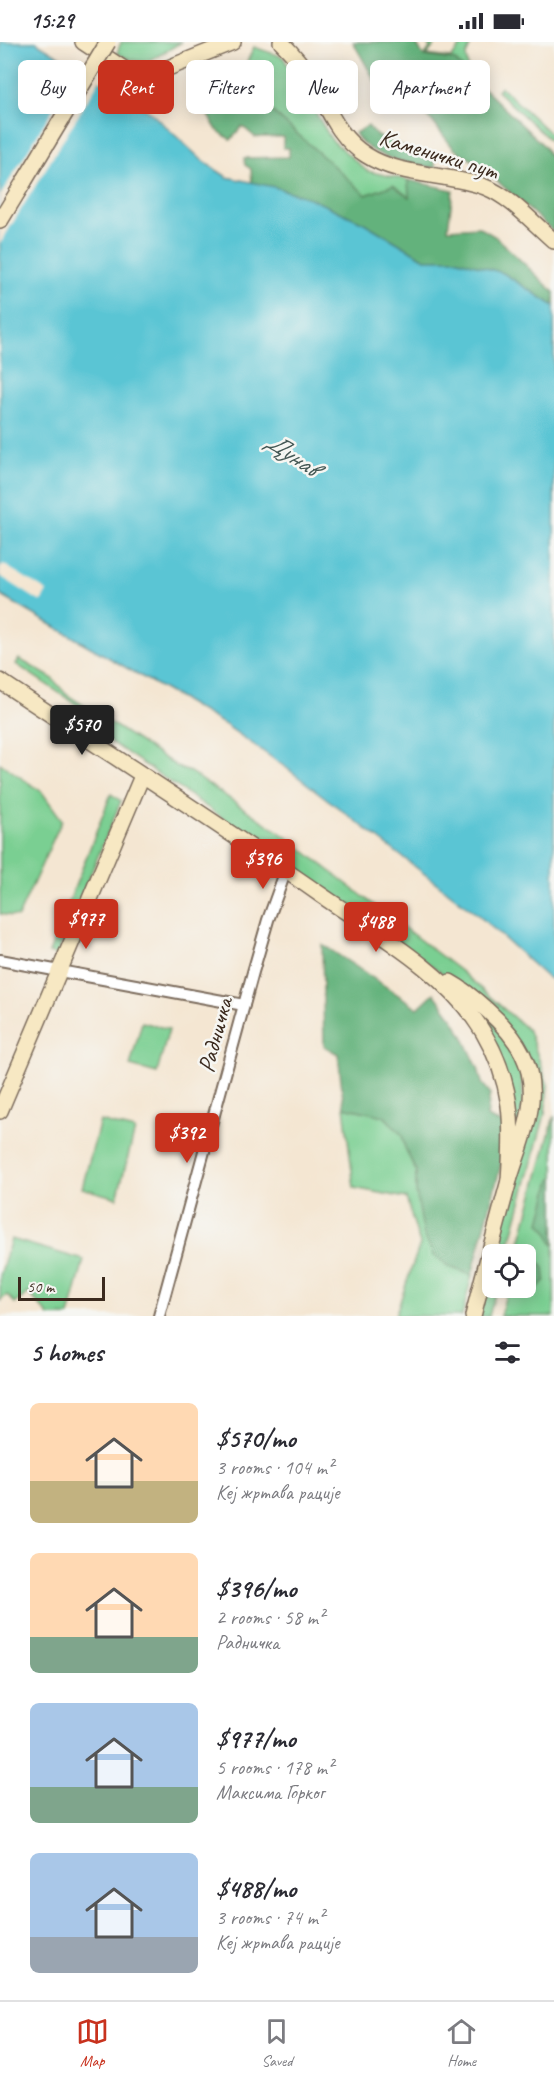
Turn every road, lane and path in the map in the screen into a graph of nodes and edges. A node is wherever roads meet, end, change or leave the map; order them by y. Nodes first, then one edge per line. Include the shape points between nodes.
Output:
1 (83, 42) edge
2 (108, 42) edge
3 (233, 42) edge
4 (280, 42) edge
5 (0, 221) edge
6 (554, 241) edge
7 (0, 681) edge
8 (142, 776) junction
9 (286, 870) junction
10 (0, 960) edge
11 (427, 969) junction
12 (58, 972) junction
13 (244, 1005) junction
14 (0, 1111) edge
15 (509, 1180) junction
16 (159, 1316) edge
17 (473, 1316) edge

1 - 3 main road via 127,71 148,76
2 - 5 main road, bridge
4 - 6 main road, Каменички пут via 303,66 343,134 364,154 399,168 488,188
7 - 8 main road
8 - 9 main road
8 - 12 main road
9 - 11 main road
9 - 13 street, Радничка
10 - 12 street
11 - 15 main road via 482,1029 506,1084 511,1113
11 - 15 main road via 479,1003 507,1029 523,1053 531,1085 530,1108
12 - 13 street
12 - 14 main road
13 - 16 street, Радничка
15 - 17 main road

